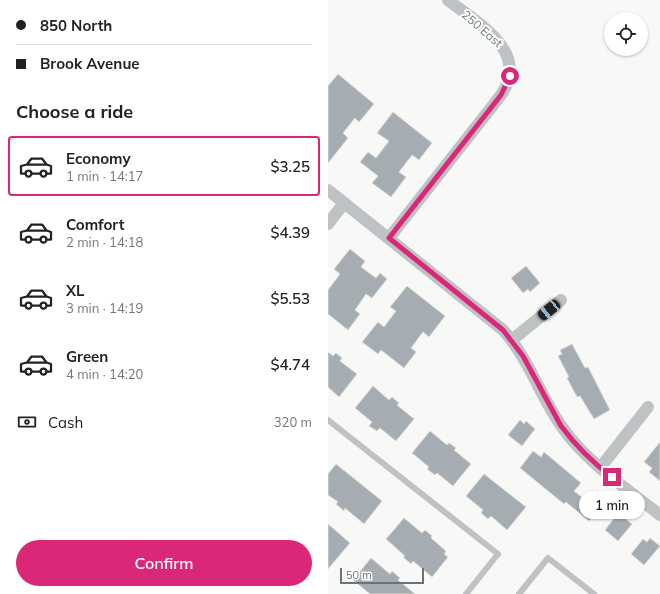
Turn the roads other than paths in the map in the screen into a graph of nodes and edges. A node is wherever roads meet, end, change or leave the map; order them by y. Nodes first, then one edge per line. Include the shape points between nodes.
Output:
1 (448, 0) edge
2 (328, 190) edge
3 (344, 203) junction
4 (328, 224) edge
5 (389, 238) junction
6 (561, 300) dead end
7 (512, 340) junction
8 (648, 407) dead end
9 (328, 420) edge
10 (600, 468) junction
11 (660, 515) edge
12 (466, 594) edge
13 (519, 594) edge
14 (594, 594) edge

1 - 5 street, 250 East via 505,48 510,62 510,76 505,89
2 - 3 street
3 - 4 street
3 - 5 street
5 - 7 street via 494,321
6 - 7 street
7 - 10 street via 561,426
8 - 10 street
9 - 12 lane via 498,554
10 - 11 street
13 - 14 lane via 548,558

